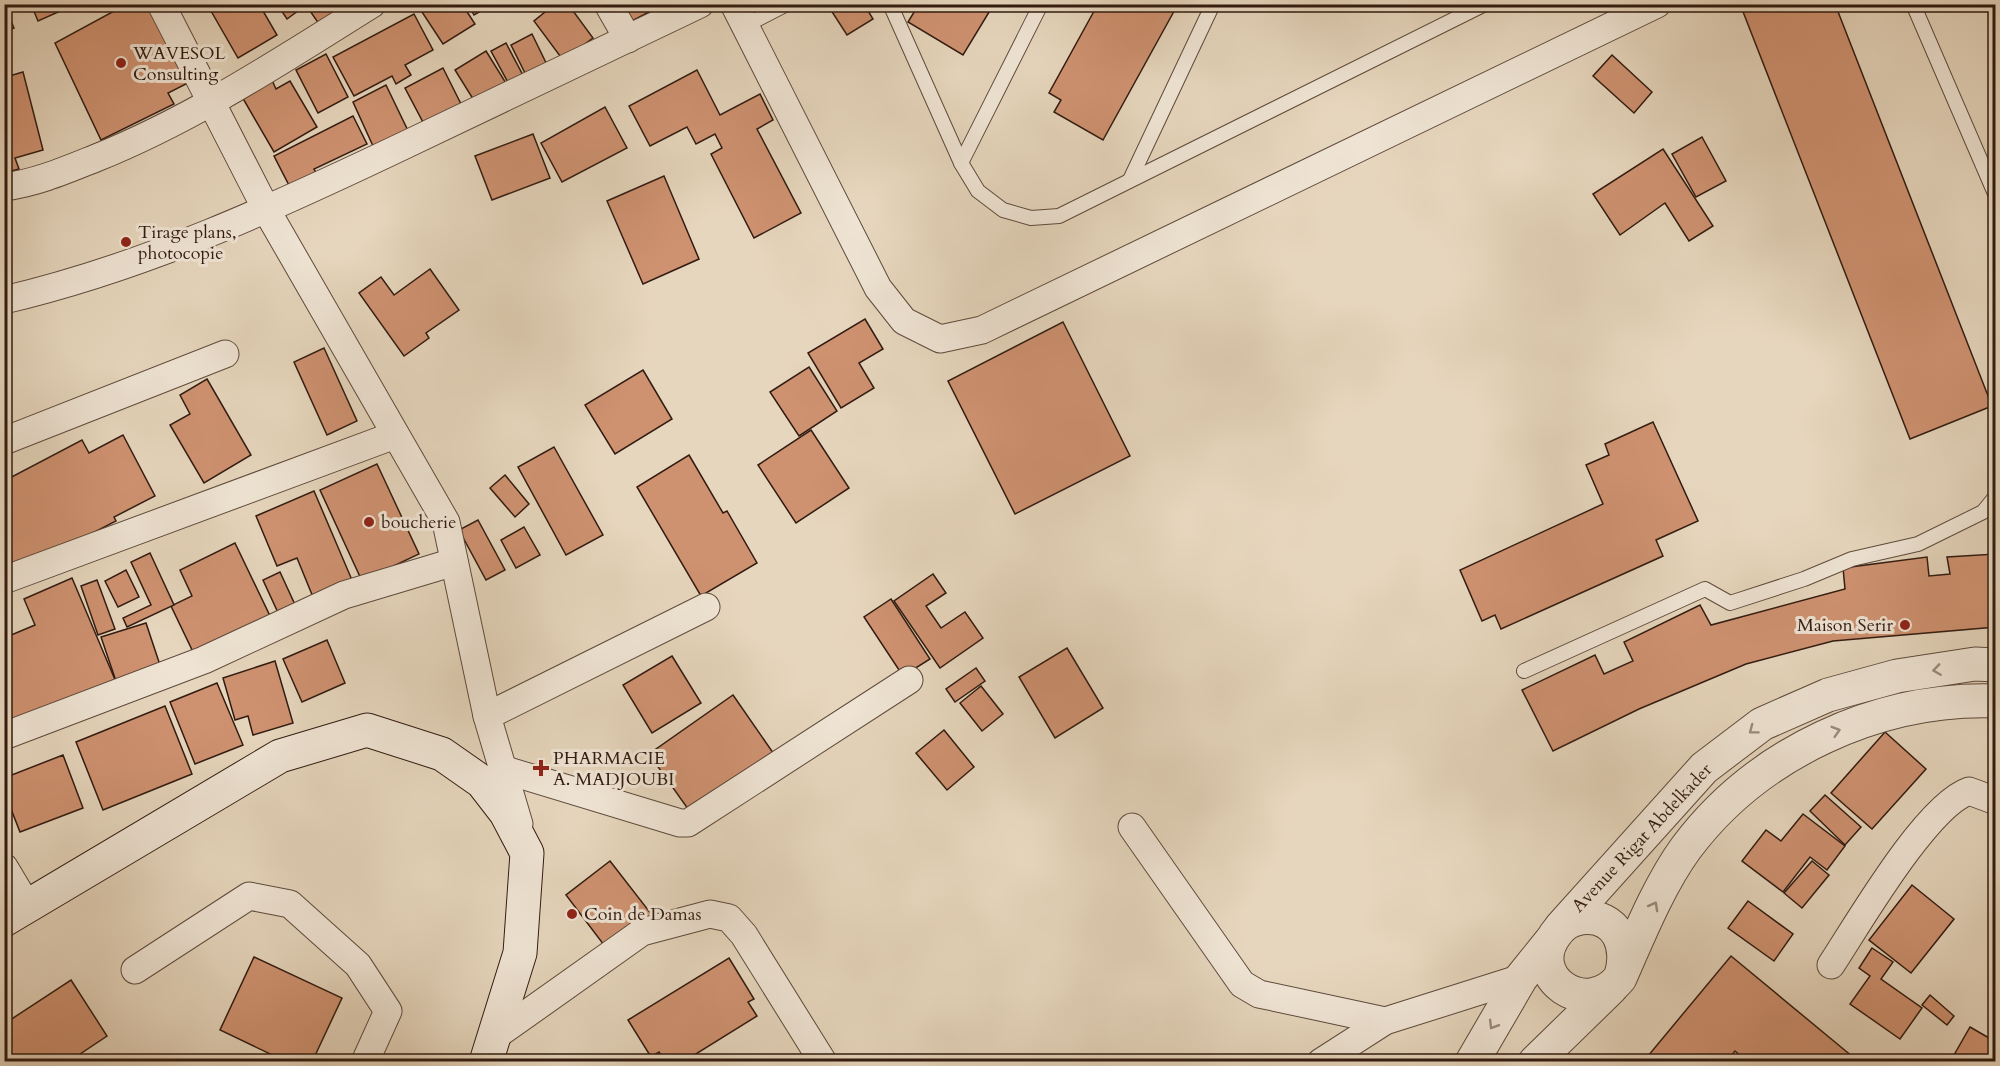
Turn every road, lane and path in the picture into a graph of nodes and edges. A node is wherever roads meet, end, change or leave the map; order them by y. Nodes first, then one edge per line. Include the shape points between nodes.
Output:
1 (161, 4) edge
2 (372, 4) edge
3 (608, 4) edge
4 (700, 4) edge
5 (787, 4) edge
6 (890, 4) edge
7 (1041, 4) edge
8 (1213, 4) edge
9 (1485, 4) edge
10 (1657, 4) edge
11 (1913, 4) edge
12 (739, 15) edge
13 (628, 39) junction
14 (212, 104) junction
15 (961, 163) junction
16 (1130, 180) junction
17 (4, 187) edge
18 (1995, 196) edge
19 (267, 211) junction
20 (4, 300) edge
21 (225, 354) dead end
22 (395, 435) junction
23 (4, 441) edge
24 (1995, 496) edge
25 (454, 562) junction
26 (4, 580) edge
27 (706, 607) dead end
28 (1995, 665) edge
29 (1524, 671) dead end
30 (909, 680) dead end
31 (1995, 701) edge
32 (487, 716) junction
33 (4, 736) edge
34 (502, 769) junction
35 (1995, 801) edge
36 (1132, 827) dead end
37 (527, 853) junction
38 (4, 867) edge
39 (16, 914) edge
40 (1555, 934) junction
41 (1831, 965) dead end
42 (135, 970) dead end
43 (1521, 978) junction
44 (1617, 981) junction
45 (1385, 1021) junction
46 (490, 1049) edge
47 (365, 1062) edge
48 (824, 1062) edge
49 (1321, 1062) edge
50 (1472, 1062) edge
51 (1535, 1062) edge

1 - 14 street
2 - 14 street
3 - 13 street
4 - 13 street
5 - 12 lane
6 - 15 lane
7 - 15 lane
8 - 16 lane
9 - 16 lane
10 - 12 street via 982,330 940,339 904,321 878,288
11 - 18 lane
13 - 19 street
14 - 17 street via 75,167 27,184
14 - 19 street
15 - 16 lane via 978,191 1003,210 1031,218 1059,216
19 - 20 street via 124,266
19 - 22 street
21 - 23 street
22 - 25 street via 446,522
22 - 26 street
24 - 29 lane via 1983,512 1918,544 1852,558 1804,579 1730,603 1705,589
25 - 32 street
25 - 33 street via 344,595 204,660
27 - 32 street
28 -> 40 street, Avenue Rigat Abdelkader via 1975,664 1897,676 1828,695 1761,724 1704,768
30 - 34 street via 688,823
44 -> 31 street via 1686,848 1721,809 1765,770 1822,736 1901,711 1962,700
32 - 34 street
34 - 37 street
35 - 41 street via 1969,791 1954,796 1882,886
36 - 45 street via 1242,984 1259,994
37 - 39 street via 506,813 482,782 442,754 367,730 280,756
37 - 46 street via 520,953
38 - 39 street
40 - 43 street, Avenue Rigat Abdelkader
40 - 44 street via 1548,968 1565,990 1589,996 1602,993
40 - 44 street via 1572,920 1585,918 1611,926 1625,949 1625,965
42 - 47 street via 249,896 290,904 358,965 388,1011
43 - 45 street
43 -> 50 street, Avenue Rigat Abdelkader
44 - 51 street
45 - 49 street
46 - 48 street via 642,932 710,914 729,918 744,935

